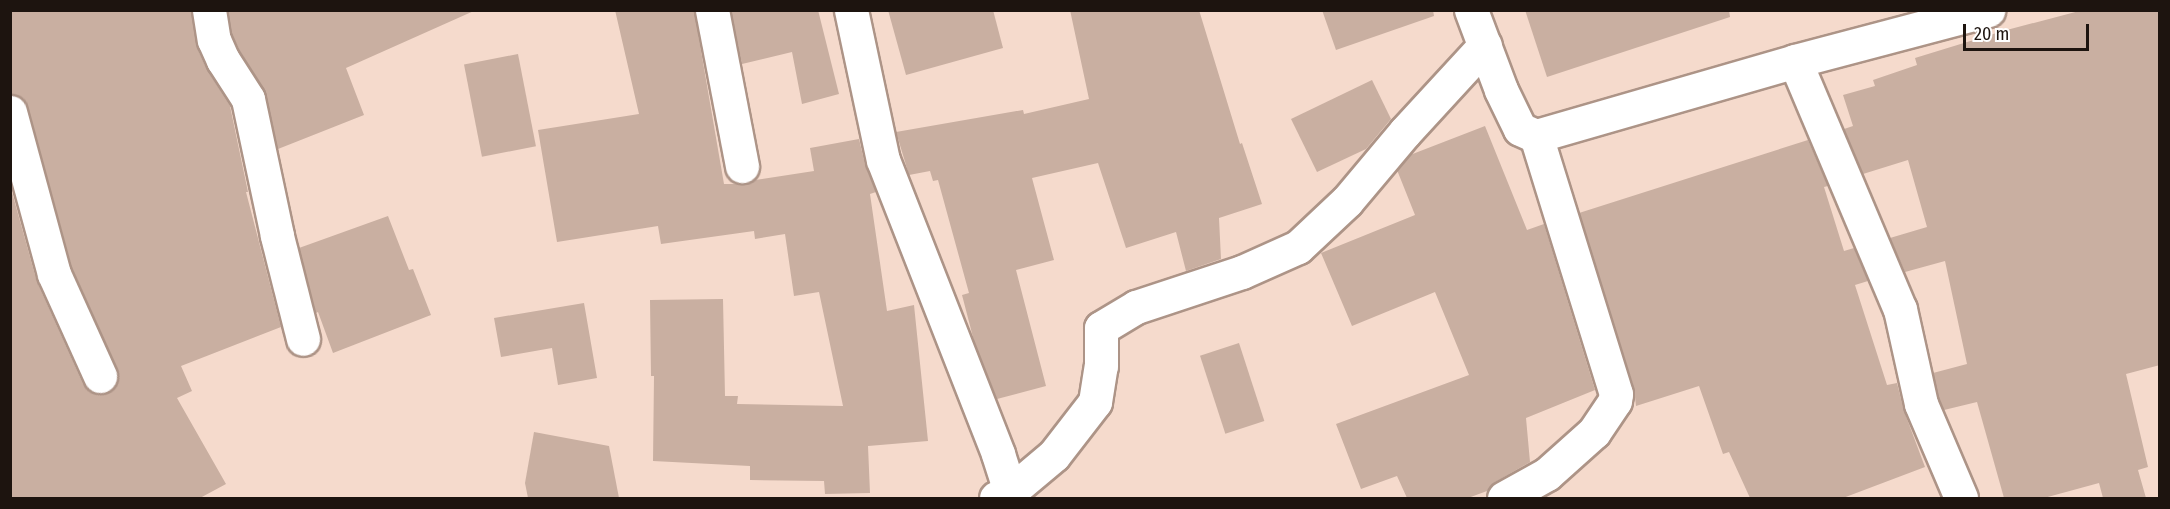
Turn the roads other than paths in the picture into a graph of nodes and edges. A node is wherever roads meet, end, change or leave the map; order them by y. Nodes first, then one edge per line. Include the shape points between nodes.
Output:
1 (209, 10) edge
2 (712, 10) edge
3 (851, 10) edge
4 (1988, 10) edge
5 (1478, 22) edge
6 (1795, 61) junction
7 (10, 112) edge
8 (1536, 136) junction
9 (742, 166) dead end
10 (303, 339) dead end
11 (100, 376) dead end
12 (1006, 496) edge
13 (1504, 498) edge
14 (1961, 498) edge

1 - 10 street via 214,40 248,99
2 - 9 street
3 - 12 street via 883,160
4 - 6 street
5 - 8 street via 1501,90 1520,129
5 - 12 street via 1405,132 1347,201 1298,247 1242,272 1136,307 1101,328 1101,366 1095,402 1054,455
6 - 8 street
6 - 14 street via 1900,309 1921,404
7 - 11 street via 54,274
8 - 13 street via 1616,394 1594,432 1547,474

